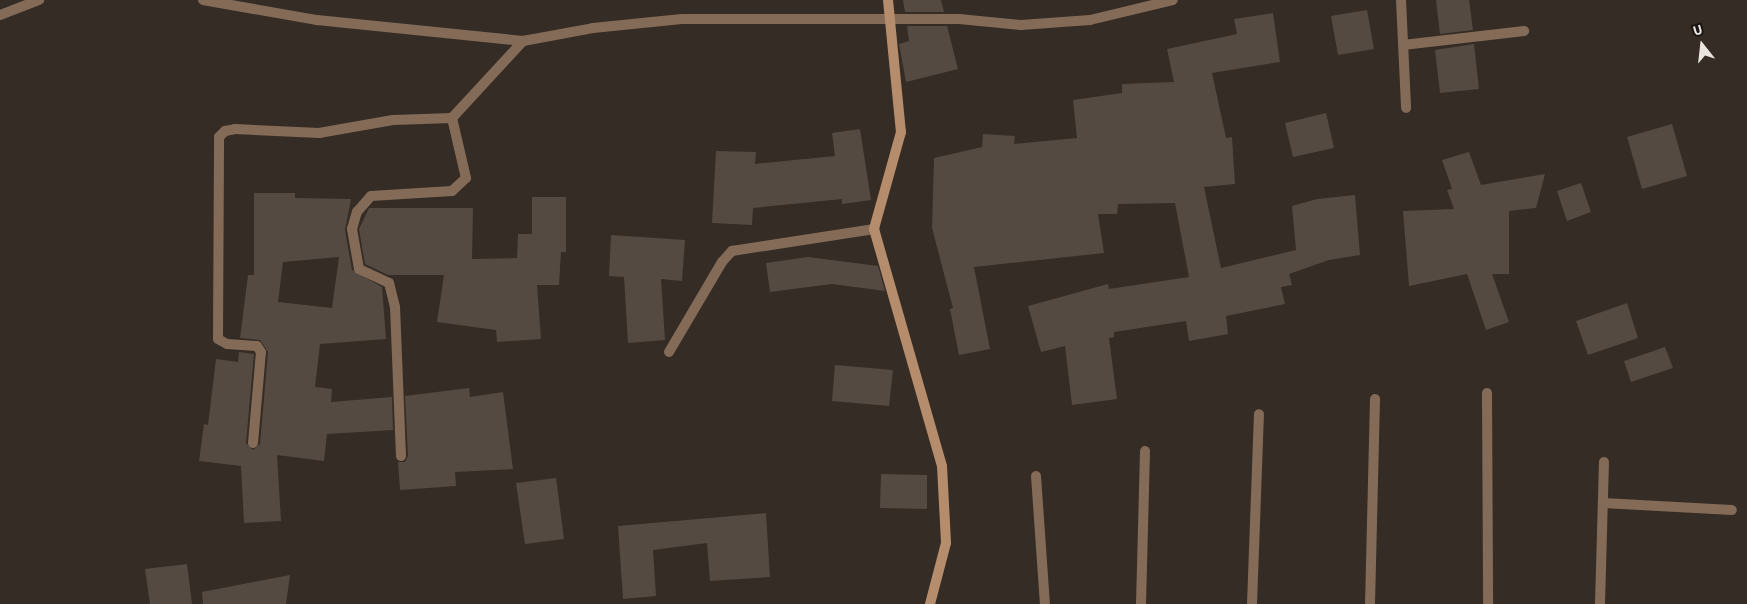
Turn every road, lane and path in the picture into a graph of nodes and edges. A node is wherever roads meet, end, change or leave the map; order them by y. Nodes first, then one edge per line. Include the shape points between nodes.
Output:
1 (39, 0) edge
2 (203, 0) edge
3 (888, 0) edge
4 (1173, 0) edge
5 (1401, 0) edge
6 (0, 15) edge
7 (890, 18) junction
8 (1524, 31) dead end
9 (523, 41) junction
10 (1403, 44) junction
11 (1406, 108) dead end
12 (452, 118) junction
13 (874, 229) junction
14 (669, 352) dead end
15 (1487, 393) dead end
16 (1374, 399) dead end
17 (1259, 414) dead end
18 (253, 443) dead end
19 (1145, 451) dead end
20 (401, 456) dead end
21 (1604, 462) dead end
22 (1036, 476) dead end
23 (1602, 503) junction
24 (1732, 510) dead end
25 (930, 604) edge
26 (1045, 604) edge
27 (1141, 604) edge
28 (1252, 604) edge
29 (1370, 604) edge
30 (1488, 604) edge
31 (1600, 604) edge

1 - 6 street
2 - 9 street via 316,20
3 - 7 street
4 - 7 street via 1090,20 1021,25 989,20
5 - 10 street
7 - 9 street via 682,19 593,28
7 - 13 street via 901,132
8 - 10 street
9 - 12 street
10 - 11 street
12 - 18 street via 393,120 319,133 235,129 225,131 219,137 218,340 257,346 261,352
12 - 20 street via 466,178 452,190 371,196 357,212 352,228 359,269 389,283 395,307
13 - 14 street via 732,251 722,262
13 - 25 street via 942,466 946,543
15 - 30 street
16 - 29 street
17 - 28 street
19 - 27 street
21 - 23 street
22 - 26 street
23 - 24 street
23 - 31 street

